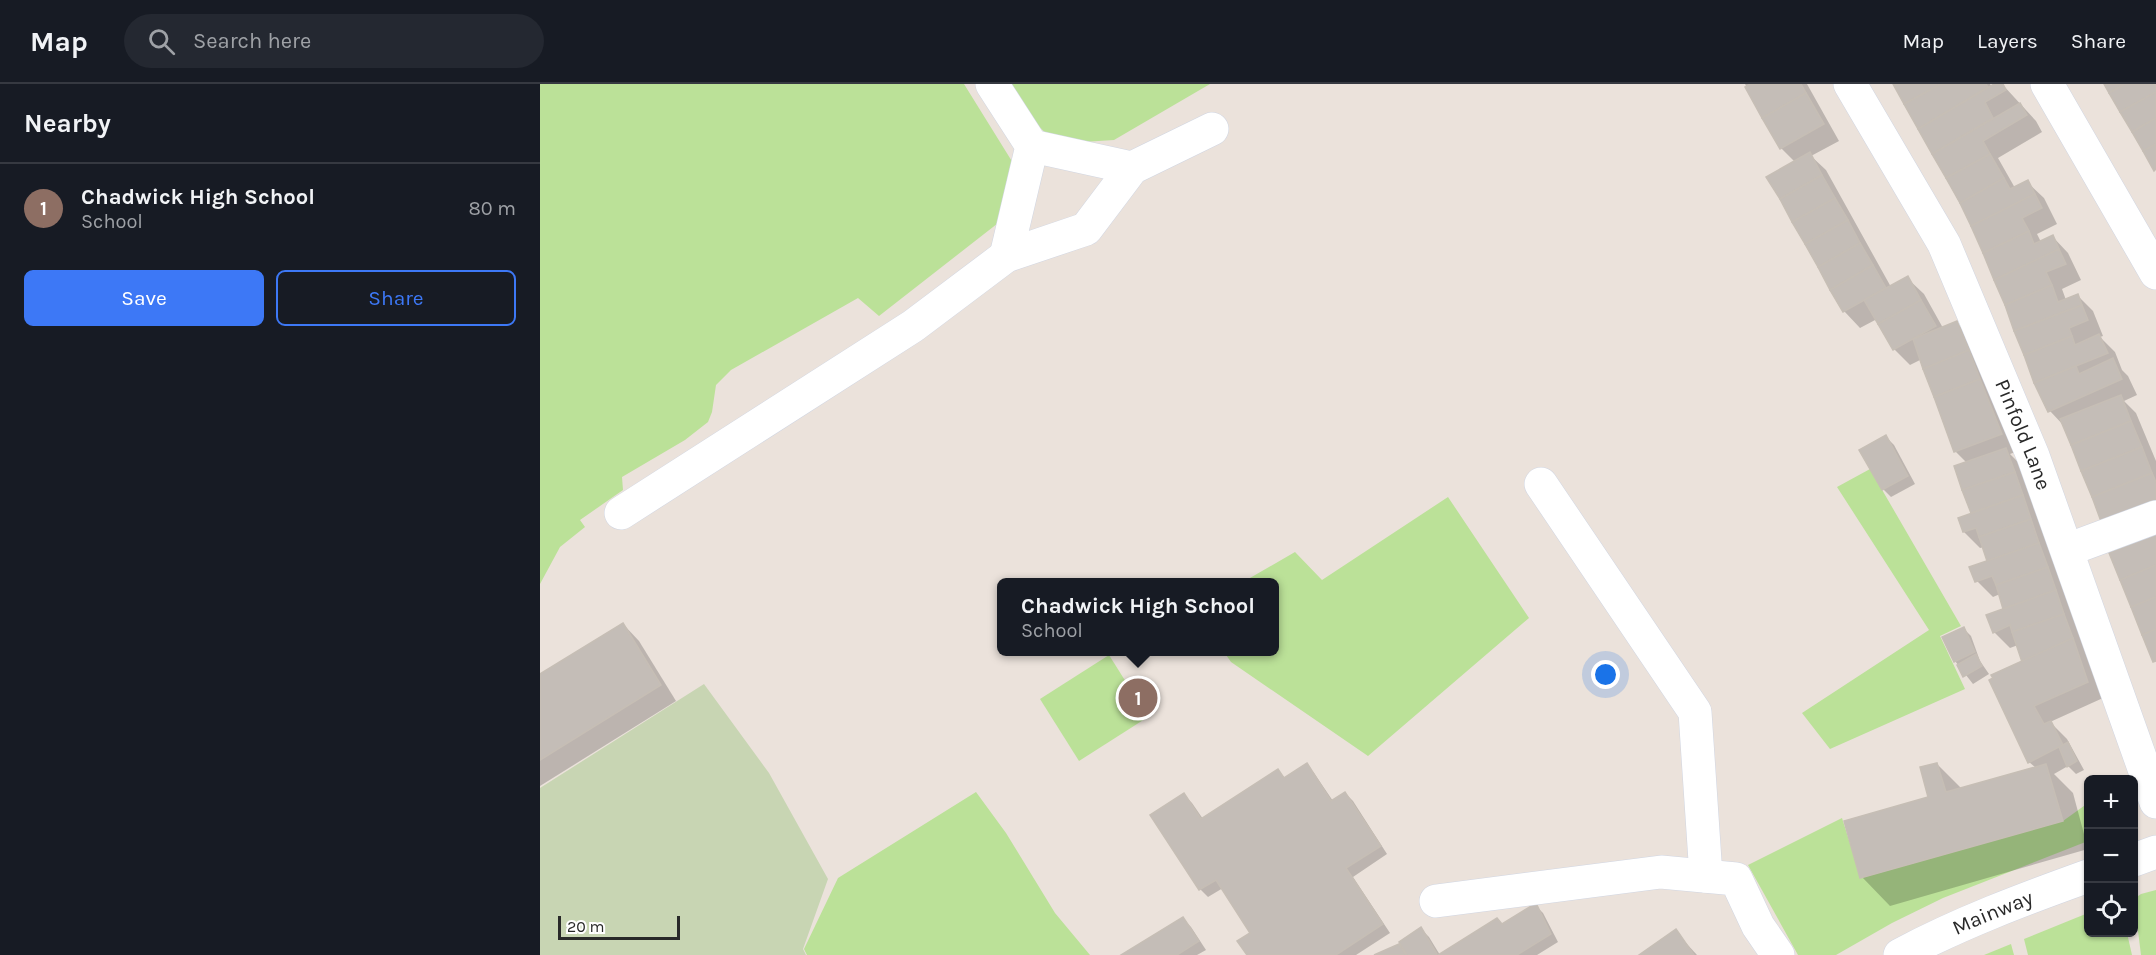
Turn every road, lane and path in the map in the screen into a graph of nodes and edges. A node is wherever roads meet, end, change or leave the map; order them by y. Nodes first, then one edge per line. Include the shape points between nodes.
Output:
1 (992, 84) edge
2 (1850, 84) edge
3 (2047, 84) edge
4 (1212, 129) dead end
5 (1032, 146) junction
6 (1132, 168) junction
7 (1006, 256) junction
8 (2156, 273) edge
9 (1541, 484) dead end
10 (621, 513) dead end
11 (2156, 518) edge
12 (2067, 550) junction
13 (2156, 802) edge
14 (2156, 852) edge
15 (2138, 858) edge
16 (1706, 876) junction
17 (2084, 877) edge
18 (1436, 902) dead end
19 (1778, 955) edge
20 (1900, 955) edge

1 - 5 street
2 - 12 street, Pinfold Lane via 1944,244 2033,456
3 - 8 street
4 - 6 street
5 - 6 street
5 - 7 street
6 - 7 street via 1086,229
7 - 10 street via 913,326
9 - 16 street via 1695,712
11 - 12 street
12 - 13 street, Pinfold Lane
14 - 15 street
16 - 18 street via 1661,872
16 - 19 street via 1736,879 1758,926
17 - 20 street, Mainway via 1938,934

